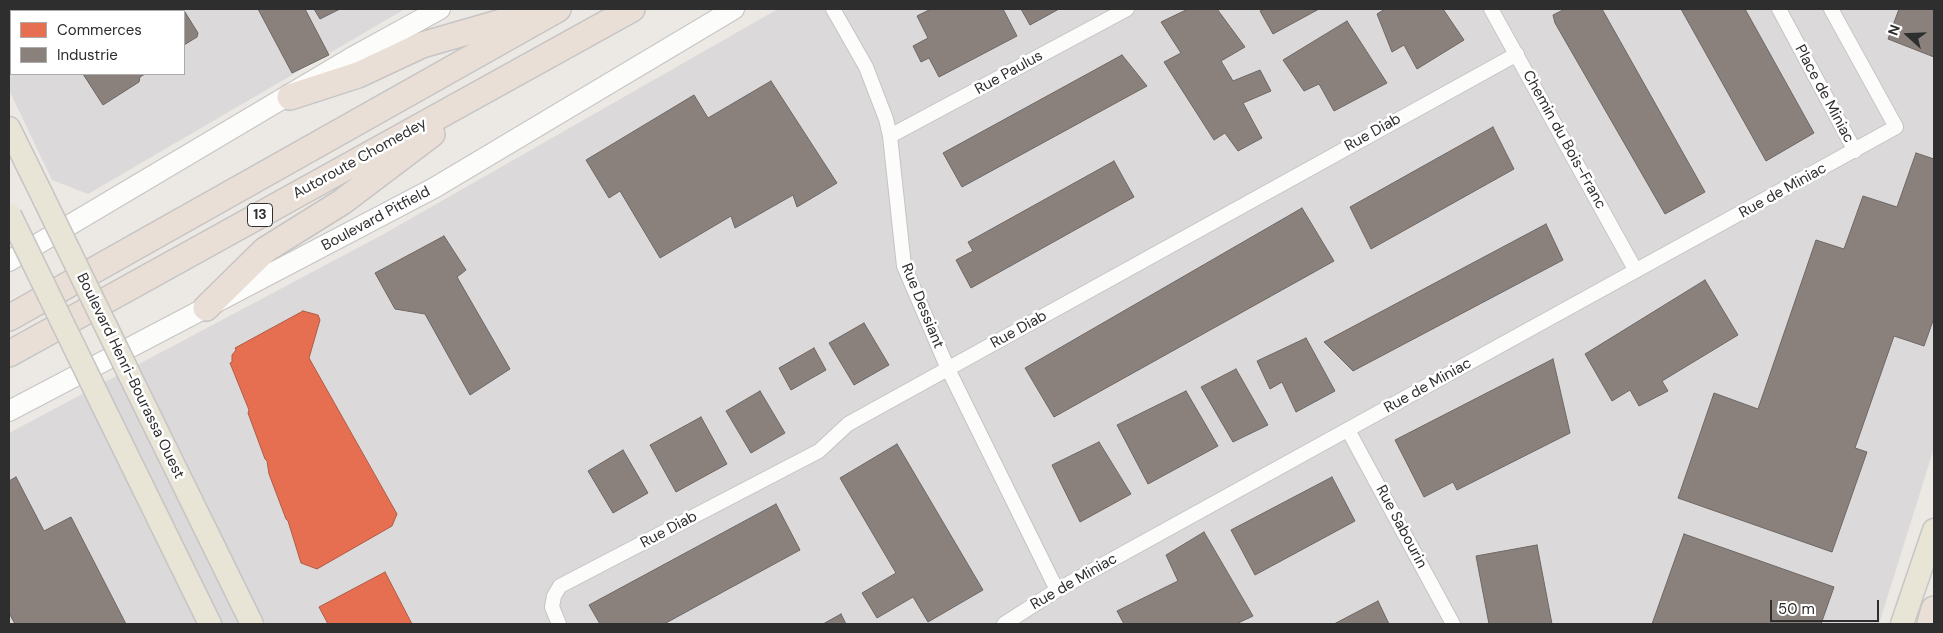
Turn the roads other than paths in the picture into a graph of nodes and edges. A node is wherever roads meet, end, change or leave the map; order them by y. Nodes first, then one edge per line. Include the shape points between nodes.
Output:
1 (440, 9) edge
2 (548, 9) edge
3 (558, 9) edge
4 (632, 9) edge
5 (734, 9) edge
6 (833, 9) edge
7 (1127, 9) edge
8 (1491, 9) edge
9 (1779, 9) edge
10 (1832, 9) edge
11 (1516, 54) junction
12 (511, 76) junction
13 (290, 96) junction
14 (9, 128) edge
15 (890, 136) junction
16 (1854, 151) junction
17 (9, 214) edge
18 (9, 261) edge
19 (1636, 271) junction
20 (206, 308) junction
21 (9, 318) edge
22 (9, 354) edge
23 (948, 369) junction
24 (9, 411) edge
25 (1348, 430) junction
26 (1934, 530) edge
27 (1057, 590) junction
28 (1934, 609) edge
29 (210, 624) edge
30 (252, 624) edge
31 (559, 624) edge
32 (1004, 624) edge
33 (1453, 624) edge
34 (1902, 624) edge
35 (1930, 624) edge

1 - 13 main road
2 - 13 highway via 422,45 358,75
3 - 21 highway, 13
4 - 12 highway, Autoroute Chomedey / 13
5 - 20 main road, Boulevard Pitfield via 434,188
6 - 15 street, Rue Dessiant via 874,87
7 - 15 street, Rue Paulus
8 - 11 street, Chemin du Bois-Franc
9 - 16 street, Place de Miniac
10 - 16 street, Place de Miniac via 1896,127
11 - 19 street, Chemin du Bois-Franc
11 - 23 street, Rue Diab
12 - 20 highway via 342,202 265,250
12 - 22 highway, Autoroute Chomedey / 13
13 - 18 main road
14 - 30 main road, Boulevard Henri-Bourassa Ouest, bridge
15 - 23 street, Rue Dessiant via 904,266
16 - 19 street, Rue de Miniac
17 - 29 main road, bridge
19 - 25 street, Rue de Miniac
20 - 24 main road, Boulevard Pitfield
23 - 27 street, Rue Dessiant
23 - 31 street, Rue Diab via 848,424 819,451 560,586 552,607
25 - 27 street, Rue de Miniac
25 - 33 street, Rue Sabourin
26 - 34 main road
27 - 32 street, Rue de Miniac
28 - 35 highway

